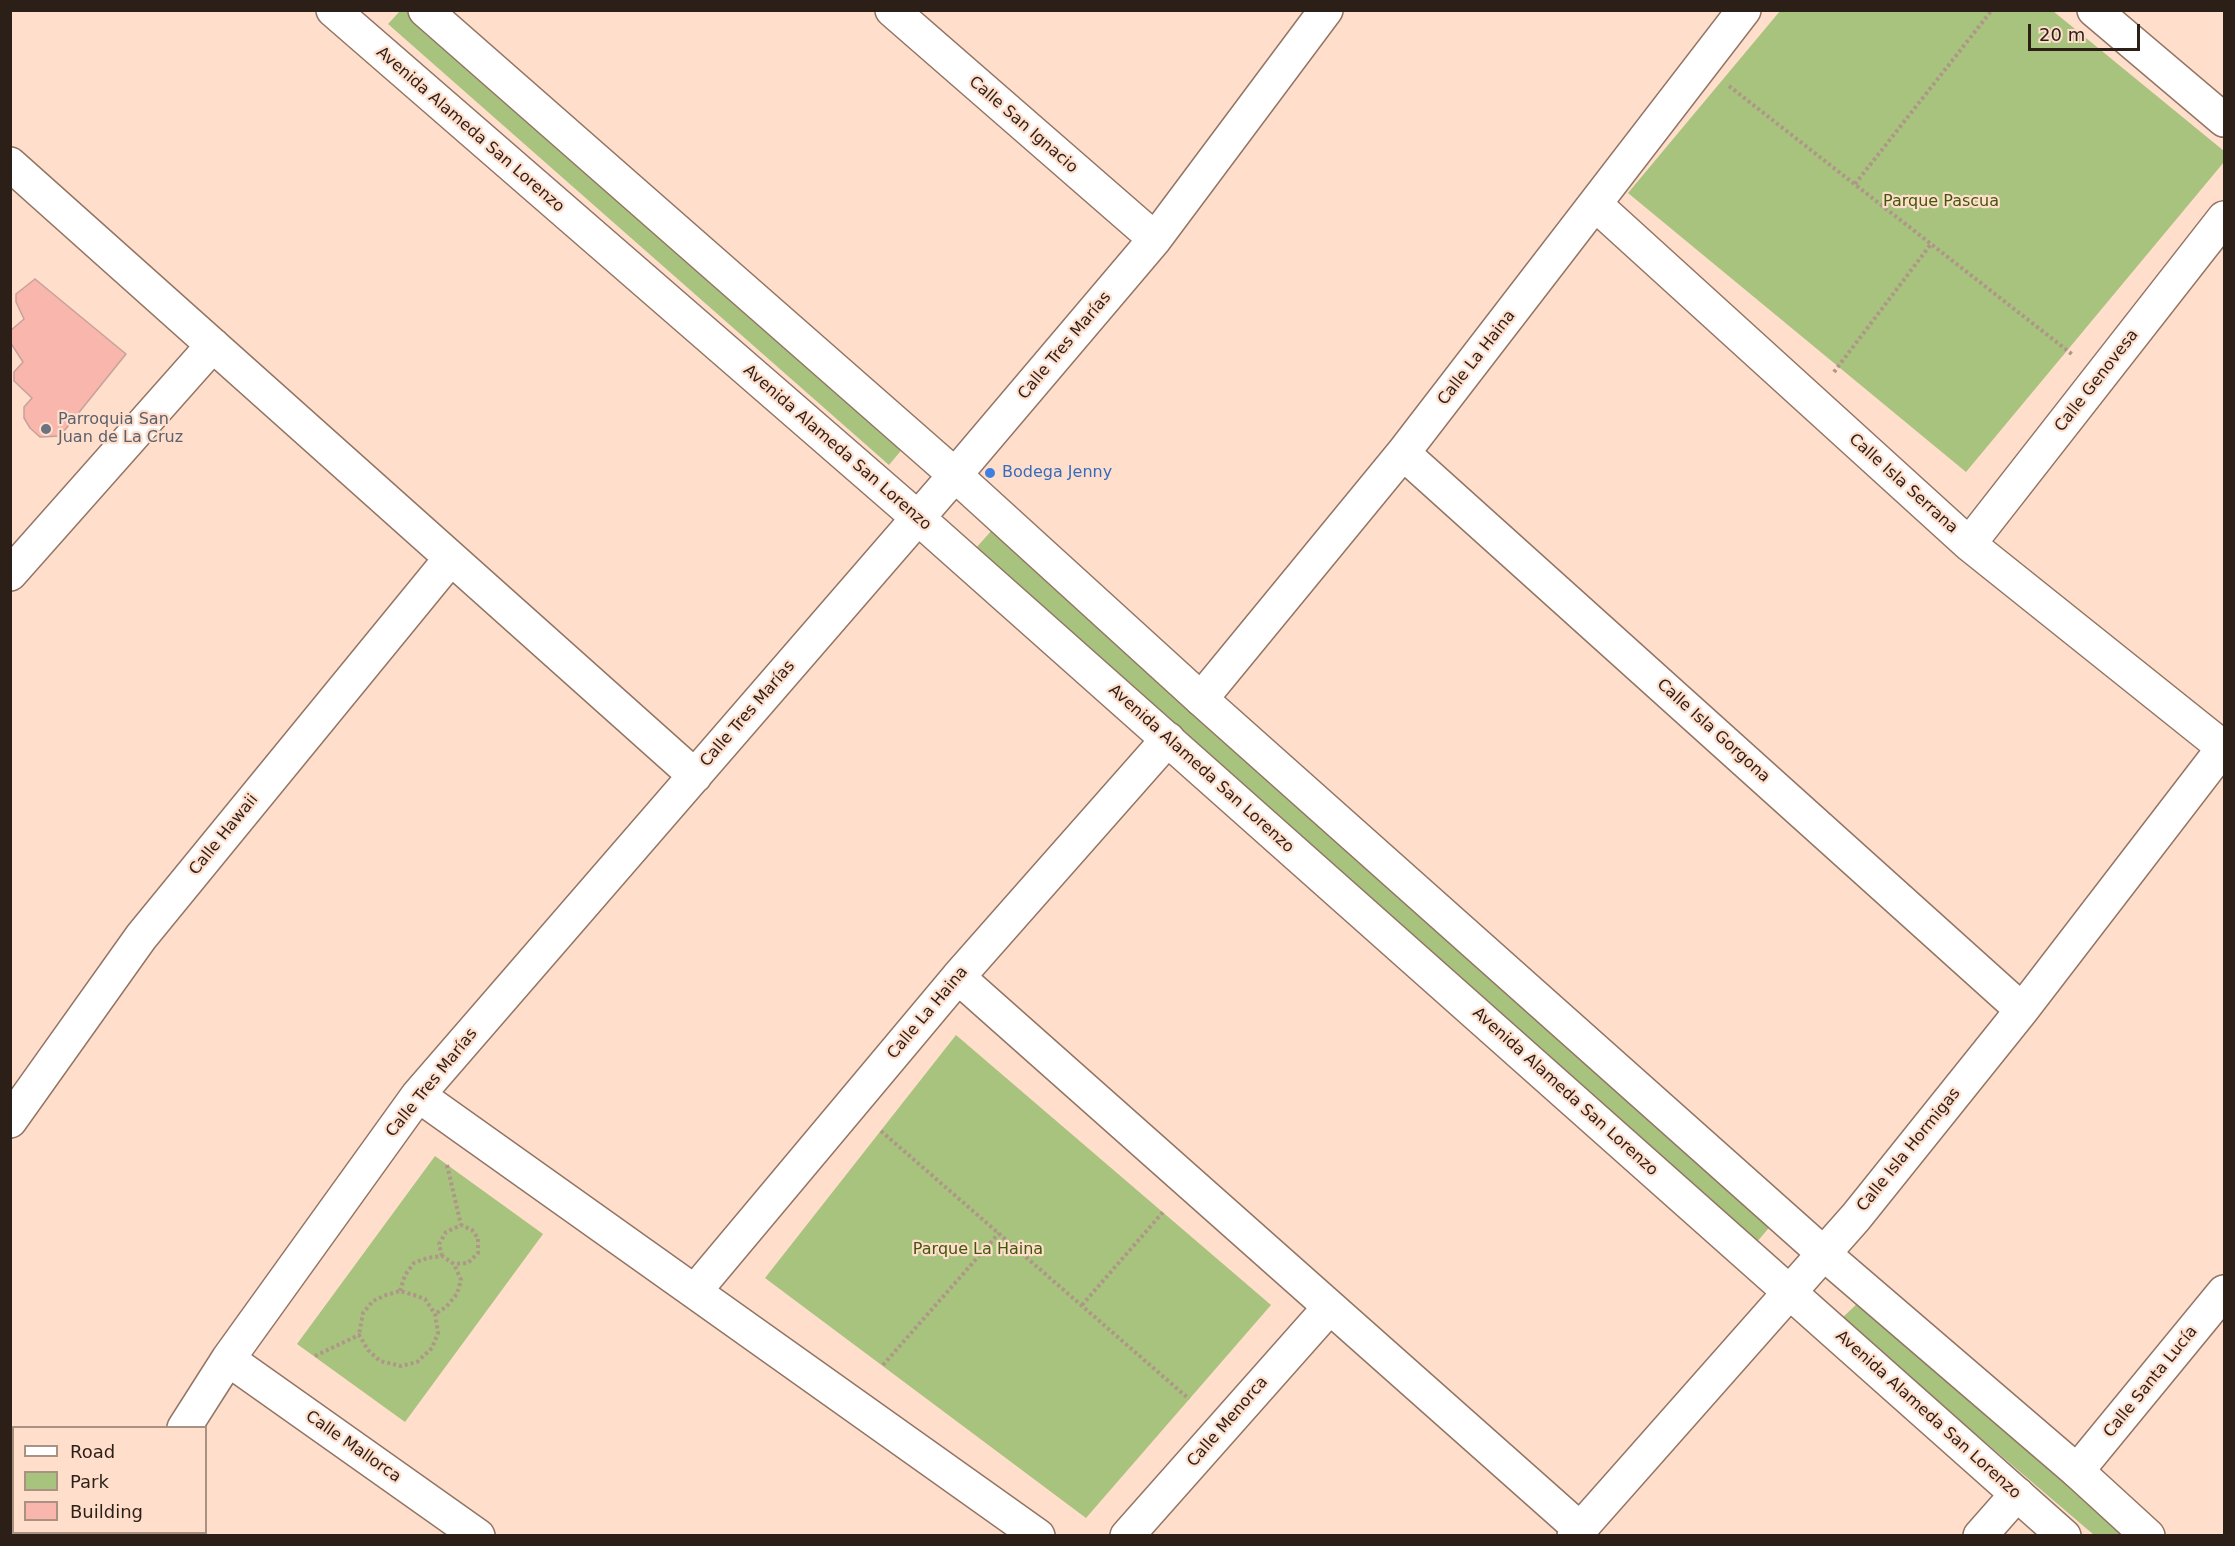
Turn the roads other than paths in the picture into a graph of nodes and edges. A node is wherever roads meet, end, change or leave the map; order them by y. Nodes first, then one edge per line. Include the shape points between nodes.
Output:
1 (425, 10) edge
2 (892, 10) edge
3 (1326, 10) edge
4 (1744, 10) edge
5 (2094, 10) edge
6 (342, 13) edge
7 (2224, 120) edge
8 (10, 164) edge
9 (1596, 205) junction
10 (2224, 218) edge
11 (1155, 239) junction
12 (213, 345) junction
13 (1403, 453) junction
14 (955, 475) junction
15 (918, 518) junction
16 (1969, 544) junction
17 (451, 558) junction
18 (10, 574) edge
19 (1201, 699) junction
20 (1168, 740) junction
21 (2224, 747) edge
22 (695, 776) junction
23 (958, 977) junction
24 (2022, 1010) junction
25 (418, 1095) junction
26 (10, 1121) edge
27 (1823, 1253) junction
28 (695, 1291) junction
29 (1789, 1292) junction
30 (2224, 1292) edge
31 (1329, 1308) junction
32 (228, 1359) junction
33 (185, 1426) edge
34 (2077, 1471) junction
35 (2017, 1494) junction
36 (1577, 1532) edge
37 (478, 1536) edge
38 (1038, 1536) edge
39 (1127, 1536) edge
40 (1980, 1536) edge
41 (2064, 1536) edge
42 (2148, 1536) edge

1 - 14 street
2 - 11 street, Calle San Ignacio
3 - 11 street, Calle Tres Marías
4 - 9 street, Calle La Haina
5 - 7 street
6 - 15 street, Avenida Alameda San Lorenzo
8 - 12 street
9 - 13 street, Calle La Haina
9 - 16 street, Calle Isla Serrana
10 - 16 street, Calle Genovesa
11 - 14 street, Calle Tres Marías
12 - 17 street
12 - 18 street
13 - 19 street, Calle La Haina
13 - 24 street, Calle Isla Gorgona
14 - 15 street, Calle Tres Marías
14 - 19 street
15 - 20 street, Avenida Alameda San Lorenzo
15 - 22 street, Calle Tres Marías
16 - 21 street, Calle Isla Serrana
17 - 22 street
17 - 26 street, Calle Hawaii via 141,937
19 - 27 street
20 - 23 street, Calle La Haina
20 - 29 street, Avenida Alameda San Lorenzo
21 - 24 street, Calle Isla Hormigas
22 - 25 street, Calle Tres Marías
23 - 28 street, Calle La Haina
23 - 31 street
24 - 27 street, Calle Isla Hormigas
25 - 28 street
25 - 32 street, Calle Tres Marías
27 - 29 street, Calle Isla Hormigas
27 - 34 street
28 - 38 street
29 - 35 street, Avenida Alameda San Lorenzo
29 - 36 street, Calle Isla Hormigas
30 - 34 street, Calle Santa Lucía
31 - 36 street
31 - 39 street, Calle Menorca
32 - 33 street, Calle Tres Marías
32 - 37 street, Calle Mallorca
34 - 42 street
35 - 40 street
35 - 41 street, Avenida Alameda San Lorenzo

